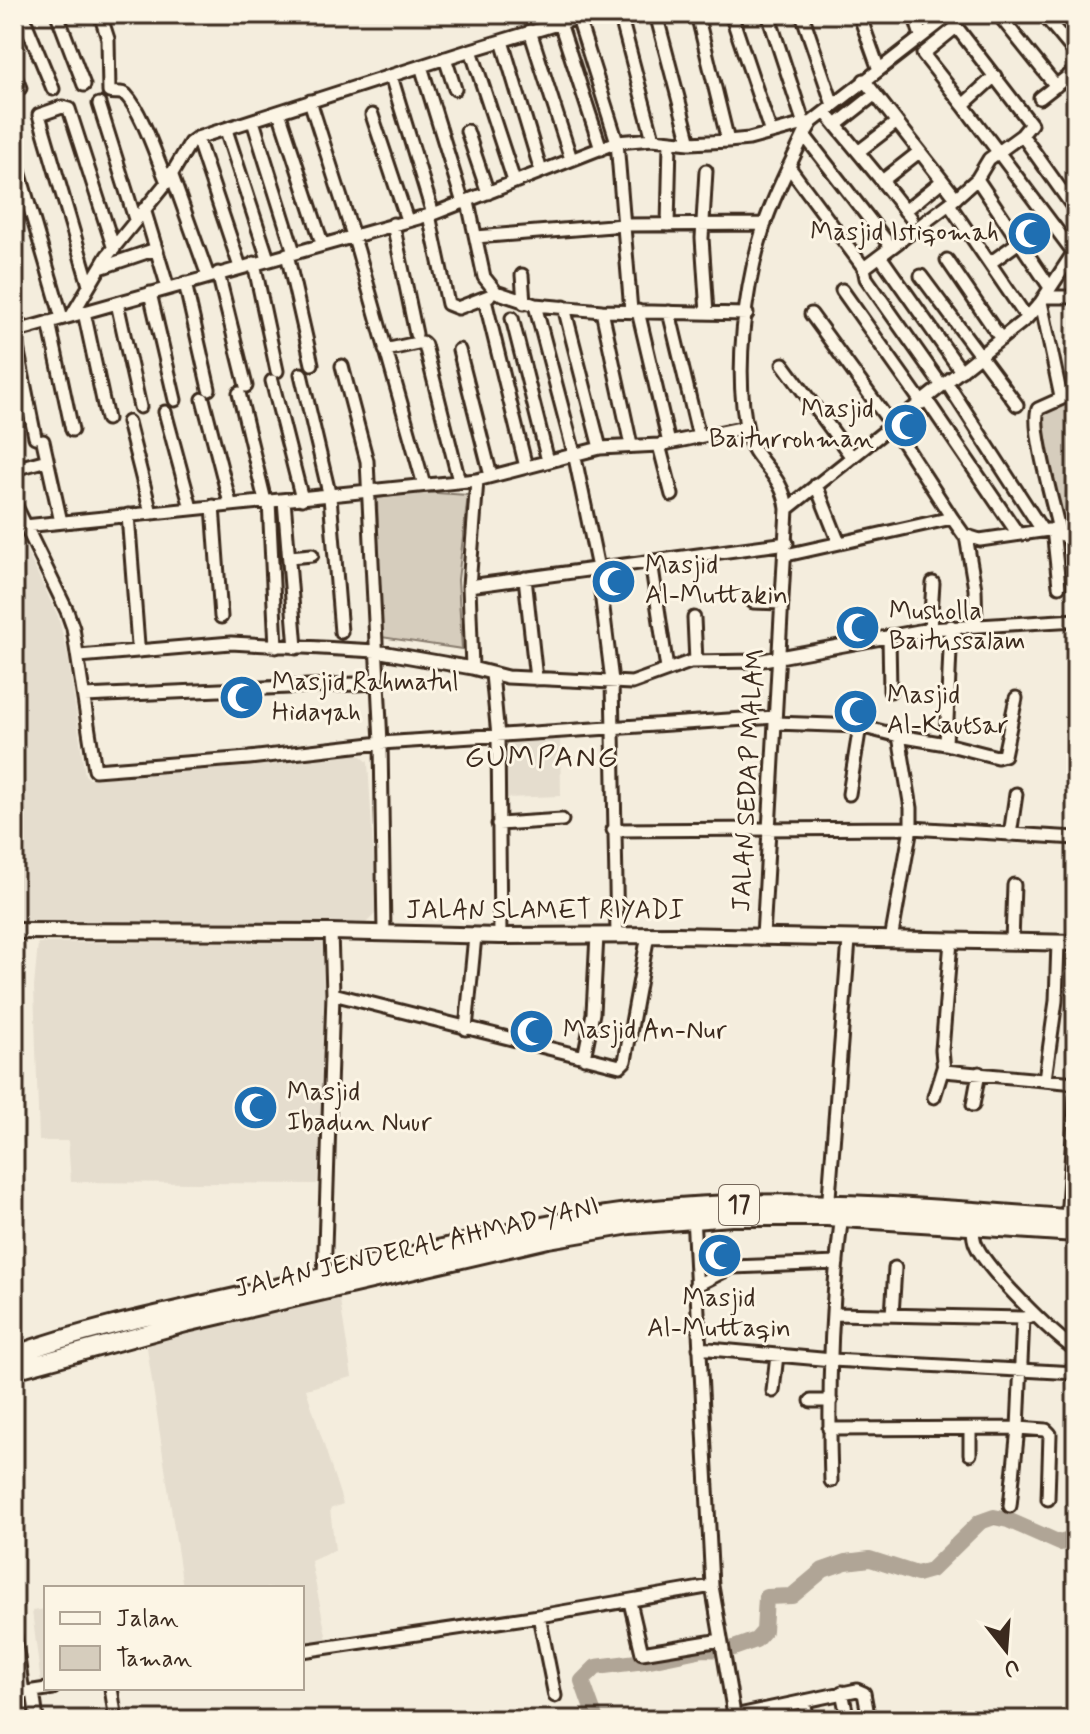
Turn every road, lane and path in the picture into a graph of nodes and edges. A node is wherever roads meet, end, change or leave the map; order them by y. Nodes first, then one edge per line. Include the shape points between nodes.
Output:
1 (22, 14) edge
2 (57, 14) edge
3 (100, 14) edge
4 (591, 14) edge
5 (620, 14) edge
6 (656, 14) edge
7 (697, 14) edge
8 (731, 14) edge
9 (768, 14) edge
10 (802, 14) edge
11 (859, 14) edge
12 (914, 14) edge
13 (951, 14) edge
14 (998, 14) edge
15 (1043, 14) edge
16 (578, 18) junction
17 (560, 23) junction
18 (530, 31) junction
19 (929, 36) junction
20 (502, 41) junction
21 (471, 50) junction
22 (1076, 54) edge
23 (445, 58) junction
24 (421, 66) junction
25 (879, 70) junction
26 (1076, 70) edge
27 (14, 74) edge
28 (391, 76) junction
29 (995, 76) junction
30 (864, 80) junction
31 (84, 85) dead end
32 (1056, 86) junction
33 (20, 88) dead end
34 (53, 89) dead end
35 (455, 89) dead end
36 (874, 95) junction
37 (1040, 98) dead end
38 (310, 101) junction
39 (99, 104) dead end
40 (963, 105) junction
41 (829, 108) junction
42 (279, 112) junction
43 (372, 115) dead end
44 (253, 121) junction
45 (897, 122) junction
46 (836, 125) junction
47 (807, 127) junction
48 (226, 130) junction
49 (467, 131) dead end
50 (771, 133) junction
51 (1022, 135) junction
52 (197, 138) junction
53 (653, 139) junction
54 (728, 141) junction
55 (617, 142) junction
56 (670, 142) junction
57 (690, 143) junction
58 (601, 149) junction
59 (858, 152) junction
60 (919, 152) junction
61 (999, 152) junction
62 (14, 154) edge
63 (571, 159) junction
64 (789, 167) junction
65 (541, 171) junction
66 (706, 171) dead end
67 (169, 177) junction
68 (977, 179) junction
69 (514, 181) junction
70 (882, 181) junction
71 (942, 181) junction
72 (488, 193) junction
73 (952, 201) junction
74 (466, 203) junction
75 (144, 209) junction
76 (1076, 211) edge
77 (431, 214) junction
78 (135, 219) junction
79 (407, 220) junction
80 (393, 224) junction
81 (703, 224) junction
82 (765, 224) junction
83 (624, 225) junction
84 (668, 225) junction
85 (352, 235) junction
86 (476, 237) junction
87 (1019, 242) junction
88 (322, 243) junction
89 (891, 247) junction
90 (114, 249) junction
91 (156, 249) junction
92 (1075, 251) edge
93 (290, 253) junction
94 (880, 256) junction
95 (268, 259) junction
96 (947, 260) dead end
97 (254, 263) junction
98 (990, 263) junction
99 (240, 267) junction
100 (99, 268) junction
101 (864, 268) junction
102 (213, 275) junction
103 (522, 275) dead end
104 (921, 276) dead end
105 (185, 283) junction
106 (89, 285) junction
107 (168, 288) junction
108 (842, 290) dead end
109 (496, 292) junction
110 (150, 293) junction
111 (1045, 295) junction
112 (1076, 297) edge
113 (485, 300) junction
114 (117, 303) junction
115 (529, 304) junction
116 (564, 307) junction
117 (602, 311) junction
118 (634, 311) junction
119 (669, 312) junction
120 (707, 313) junction
121 (747, 314) junction
122 (811, 314) dead end
123 (73, 315) junction
124 (512, 318) dead end
125 (1027, 318) junction
126 (49, 322) junction
127 (14, 332) edge
128 (416, 334) dead end
129 (1001, 339) junction
130 (385, 350) junction
131 (459, 350) dead end
132 (981, 357) junction
133 (312, 364) dead end
134 (783, 364) dead end
135 (342, 366) dead end
136 (961, 371) junction
137 (301, 374) dead end
138 (944, 385) junction
139 (1076, 392) edge
140 (1061, 397) junction
141 (175, 400) dead end
142 (924, 401) junction
143 (1017, 405) dead end
144 (140, 407) dead end
145 (165, 412) dead end
146 (107, 419) dead end
147 (128, 422) dead end
148 (891, 424) junction
149 (746, 427) junction
150 (72, 430) dead end
151 (699, 437) junction
152 (664, 444) junction
153 (631, 445) junction
154 (600, 448) junction
155 (574, 453) junction
156 (851, 456) junction
157 (47, 460) junction
158 (548, 461) junction
159 (526, 467) junction
160 (14, 469) edge
161 (491, 476) junction
162 (477, 480) junction
163 (459, 481) junction
164 (424, 485) junction
165 (816, 485) junction
166 (367, 492) junction
167 (672, 495) dead end
168 (330, 497) junction
169 (302, 499) junction
170 (284, 500) junction
171 (267, 501) junction
172 (14, 502) edge
173 (230, 503) junction
174 (213, 506) junction
175 (191, 508) junction
176 (787, 509) junction
177 (151, 513) junction
178 (128, 515) junction
179 (952, 518) junction
180 (61, 522) junction
181 (25, 526) junction
182 (1051, 530) junction
183 (1018, 534) junction
184 (966, 536) junction
185 (1076, 540) edge
186 (839, 543) junction
187 (786, 549) junction
188 (312, 555) dead end
189 (290, 557) junction
190 (651, 561) junction
191 (598, 568) junction
192 (525, 578) junction
193 (933, 583) dead end
194 (469, 586) junction
195 (1059, 586) dead end
196 (753, 602) dead end
197 (782, 603) junction
198 (221, 617) dead end
199 (694, 618) dead end
200 (1076, 620) edge
201 (951, 626) junction
202 (976, 626) junction
203 (930, 629) junction
204 (341, 632) dead end
205 (889, 636) junction
206 (138, 645) dead end
207 (276, 647) junction
208 (296, 648) junction
209 (376, 651) junction
210 (79, 656) junction
211 (777, 656) junction
212 (696, 662) junction
213 (472, 668) junction
214 (667, 669) junction
215 (492, 674) junction
216 (536, 679) junction
217 (612, 681) junction
218 (378, 683) junction
219 (890, 691) dead end
220 (84, 696) junction
221 (1016, 698) dead end
222 (775, 720) junction
223 (860, 726) junction
224 (613, 728) junction
225 (498, 736) junction
226 (899, 736) junction
227 (381, 743) junction
228 (946, 744) junction
229 (849, 794) dead end
230 (1016, 794) dead end
231 (562, 820) dead end
232 (498, 824) junction
233 (768, 828) junction
234 (911, 828) junction
235 (613, 830) junction
236 (1010, 835) junction
237 (1076, 838) edge
238 (1014, 885) dead end
239 (14, 931) edge
240 (331, 932) junction
241 (384, 933) junction
242 (597, 935) junction
243 (617, 935) junction
244 (648, 935) junction
245 (475, 936) junction
246 (500, 936) junction
247 (763, 937) junction
248 (849, 940) junction
249 (891, 940) junction
250 (951, 941) junction
251 (1012, 942) junction
252 (1058, 943) junction
253 (1076, 943) edge
254 (333, 994) junction
255 (466, 1029) junction
256 (584, 1058) junction
257 (943, 1068) junction
258 (979, 1073) junction
259 (1045, 1079) junction
260 (1076, 1083) edge
261 (1076, 1095) edge
262 (934, 1097) dead end
263 (973, 1105) dead end
264 (835, 1212) junction
265 (693, 1213) junction
266 (1073, 1224) edge
267 (973, 1227) junction
268 (837, 1263) junction
269 (895, 1268) dead end
270 (325, 1284) junction
271 (695, 1286) junction
272 (834, 1314) junction
273 (892, 1315) junction
274 (1029, 1317) junction
275 (699, 1348) junction
276 (1076, 1350) edge
277 (14, 1355) edge
278 (777, 1355) junction
279 (832, 1360) junction
280 (14, 1370) edge
281 (1021, 1371) junction
282 (1076, 1373) edge
283 (773, 1391) dead end
284 (811, 1401) dead end
285 (831, 1401) junction
286 (1018, 1428) junction
287 (829, 1429) junction
288 (970, 1429) junction
289 (970, 1454) dead end
290 (831, 1481) dead end
291 (1048, 1499) dead end
292 (1010, 1506) dead end
293 (712, 1586) junction
294 (630, 1602) junction
295 (539, 1616) junction
296 (15, 1636) edge
297 (721, 1642) junction
298 (304, 1651) edge
299 (44, 1690) edge
300 (111, 1690) edge
301 (842, 1692) junction
302 (23, 1693) edge
303 (555, 1696) dead end
304 (804, 1701) junction
305 (735, 1718) edge
306 (37, 1720) edge
307 (116, 1720) edge
308 (808, 1720) edge
309 (848, 1720) edge
310 (869, 1720) edge

1 - 34 street
2 - 31 street
3 - 67 street via 108,39 109,92 126,95
4 - 16 street
5 - 53 street
6 - 57 street
7 - 54 street
8 - 50 street
9 - 47 street
10 - 41 street
11 - 25 street
12 - 19 street
13 - 19 street
14 - 32 street
15 - 22 street
16 - 17 street
16 - 55 street
17 - 18 street
17 - 58 street
18 - 20 street
18 - 63 street
19 - 25 street
19 - 29 street via 958,29
19 - 40 street via 923,56
20 - 21 street
20 - 65 street
21 - 23 street
21 - 69 street
23 - 24 street
23 - 35 street
24 - 28 street
24 - 74 street
25 - 30 street
26 - 32 street
27 - 33 street
28 - 38 street
28 - 77 street
29 - 40 street
29 - 51 street via 1029,120
30 - 36 street
30 - 41 street
32 - 37 street
36 - 45 street
36 - 46 street
38 - 42 street
38 - 85 street
39 - 78 street
40 - 61 street
41 - 46 street
41 - 47 street
42 - 44 street
42 - 88 street
43 - 79 street
44 - 48 street
44 - 93 street
45 - 59 street
45 - 60 street
46 - 59 street
47 - 50 street
47 - 64 street, JALAN SEDAP MALAM
47 - 89 street
48 - 52 street
48 - 95 street
49 - 72 street
50 - 54 street
51 - 61 street
51 - 76 street
52 - 67 street
52 - 99 street
53 - 55 street
53 - 56 street
54 - 57 street
55 - 58 street
55 - 83 street
56 - 57 street
56 - 84 street
58 - 63 street
59 - 70 street
60 - 70 street
60 - 71 street
61 - 68 street
61 - 92 street
62 - 123 street
63 - 65 street
64 - 82 street, JALAN SEDAP MALAM
64 - 101 street
65 - 69 street
66 - 81 street
67 - 75 street
67 - 102 street
68 - 73 street
68 - 87 street
69 - 72 street
70 - 71 street via 908,214
71 - 73 street
72 - 74 street
73 - 89 street
73 - 98 street
74 - 77 street
74 - 86 street
75 - 78 street
75 - 91 street
77 - 79 street
77 - 113 street via 448,304 458,308
78 - 90 street
79 - 80 street
80 - 85 street
80 - 128 street
81 - 82 street
81 - 84 street
81 - 120 street
82 - 121 street, JALAN SEDAP MALAM
83 - 84 street
83 - 86 street
83 - 118 street
85 - 88 street
85 - 130 street
86 - 109 street via 484,277
87 - 98 street
87 - 111 street
88 - 93 street
89 - 94 street
90 - 100 street
90 - 106 street via 69,109 39,115
91 - 100 street
91 - 107 street
92 - 111 street
93 - 95 street
93 - 133 street
94 - 101 street
94 - 136 street
95 - 97 street
96 - 129 street
97 - 99 street
97 - 169 street
98 - 125 street
99 - 102 street
100 - 106 street
101 - 138 street
102 - 105 street
102 - 171 street
103 - 115 street
104 - 132 street
105 - 107 street
105 - 173 street
106 - 123 street
107 - 110 street
108 - 142 street
109 - 113 street
109 - 115 street
110 - 114 street
110 - 141 street
111 - 112 street
111 - 125 street
111 - 140 street
113 - 159 street
114 - 123 street
114 - 144 street
115 - 116 street
115 - 155 street
116 - 117 street
116 - 154 street
117 - 118 street
117 - 153 street
118 - 119 street
118 - 152 street
119 - 120 street
119 - 151 street
120 - 121 street
121 - 149 street, JALAN SEDAP MALAM via 742,380
122 - 148 street
123 - 126 street
123 - 146 street
124 - 158 street
125 - 129 street
126 - 127 street
126 - 150 street
127 - 157 street
129 - 132 street
130 - 163 street via 416,342 425,345
130 - 164 street
131 - 161 street
132 - 136 street
132 - 143 street
134 - 156 street
135 - 166 street via 367,461
136 - 138 street
137 - 168 street
138 - 142 street
138 - 182 street
139 - 140 street
140 - 182 street via 1038,409 1036,418
142 - 148 street
142 - 183 street
145 - 175 street
147 - 177 street
148 - 156 street
148 - 179 street
149 - 151 street
149 - 176 street, JALAN SEDAP MALAM via 753,447 782,486
151 - 152 street
152 - 153 street
152 - 167 street
153 - 154 street
154 - 155 street
155 - 158 street
155 - 191 street
156 - 165 street
157 - 160 street
157 - 180 street
158 - 159 street
159 - 161 street
161 - 162 street
162 - 163 street
162 - 194 street
163 - 164 street
164 - 166 street
165 - 176 street
165 - 186 street
166 - 168 street
166 - 209 street
168 - 169 street
168 - 204 street
169 - 170 street
170 - 171 street
170 - 189 street
171 - 173 street
171 - 207 street
172 - 181 street
173 - 174 street
174 - 175 street
174 - 198 street
175 - 177 street
176 - 187 street, JALAN SEDAP MALAM
177 - 178 street
178 - 180 street
178 - 206 street
179 - 184 street
179 - 186 street
180 - 181 street
181 - 210 street via 67,611
182 - 183 street
182 - 185 street
182 - 195 street
183 - 184 street via 980,540
184 - 202 street
186 - 187 street
187 - 190 street
187 - 197 street, JALAN SEDAP MALAM
188 - 189 street
189 - 208 street
190 - 191 street
190 - 214 street
191 - 192 street
191 - 217 street
192 - 194 street
192 - 216 street
193 - 203 street
194 - 213 street
196 - 197 street
197 - 211 street, JALAN SEDAP MALAM
199 - 212 street
200 - 202 street
201 - 202 street
201 - 203 street
201 - 228 street
203 - 205 street
205 - 211 street
205 - 219 street
207 - 208 street
207 - 210 street via 197,644
208 - 209 street
209 - 213 street
209 - 218 street
210 - 220 street
211 - 212 street
211 - 222 street, JALAN SEDAP MALAM
212 - 214 street
213 - 215 street
214 - 217 street via 637,682
215 - 216 street
215 - 225 street
216 - 217 street
217 - 224 street
218 - 220 street
218 - 227 street
220 - 227 street via 93,767 99,771
221 - 228 street via 1004,755
222 - 223 street
222 - 224 street
222 - 233 street, JALAN SEDAP MALAM
223 - 226 street
223 - 229 street
224 - 225 street
224 - 235 street
225 - 227 street
225 - 232 street
226 - 228 street
226 - 234 street
227 - 241 street
230 - 236 street
231 - 232 street
232 - 246 street
233 - 234 street
233 - 235 street
233 - 247 street, JALAN SEDAP MALAM
234 - 236 street
234 - 249 street
235 - 243 street
236 - 237 street
238 - 251 street
239 - 240 main road, JALAN SLAMET RIYADI
240 - 241 main road, JALAN SLAMET RIYADI
240 - 254 street
241 - 245 main road, JALAN SLAMET RIYADI
242 - 243 main road, JALAN SLAMET RIYADI
242 - 246 main road, JALAN SLAMET RIYADI
242 - 256 street via 593,1013
243 - 244 main road, JALAN SLAMET RIYADI
244 - 247 main road, JALAN SLAMET RIYADI
244 - 256 street via 625,1061 616,1066
245 - 246 main road, JALAN SLAMET RIYADI
245 - 255 street
247 - 248 main road, JALAN SLAMET RIYADI
248 - 249 main road, JALAN SLAMET RIYADI
248 - 264 street
249 - 250 main road, JALAN SLAMET RIYADI
250 - 251 main road, JALAN SLAMET RIYADI
250 - 257 street
251 - 252 main road, JALAN SLAMET RIYADI
252 - 253 main road, JALAN SLAMET RIYADI
252 - 259 street
254 - 255 street
254 - 270 street
255 - 256 street
257 - 258 street
257 - 262 street
258 - 259 street
258 - 263 street
259 - 260 street
261 - 266 street
264 - 265 highway, JALAN JENDERAL AHMAD YANI / 17
264 - 266 highway, JALAN JENDERAL AHMAD YANI / 17
264 - 267 highway, JALAN JENDERAL AHMAD YANI / 17
264 - 268 street
265 - 270 highway, JALAN JENDERAL AHMAD YANI / 17
265 - 271 street
266 - 267 highway, JALAN JENDERAL AHMAD YANI / 17
267 - 274 street via 981,1254
268 - 271 street via 732,1267
268 - 272 street
269 - 273 street
270 - 277 highway, JALAN JENDERAL AHMAD YANI / 17 via 141,1320
270 - 280 highway, JALAN JENDERAL AHMAD YANI / 17
271 - 275 street
272 - 273 street
272 - 279 street
273 - 274 street
274 - 276 street
274 - 281 street
275 - 278 street
275 - 293 street
278 - 279 street
278 - 283 street
279 - 281 street
279 - 285 street
281 - 282 street
281 - 286 street
284 - 285 street
285 - 287 street
286 - 288 street
286 - 291 street via 1050,1434
286 - 292 street
287 - 288 street
287 - 290 street
288 - 289 street
293 - 294 street
293 - 297 street
294 - 295 street
294 - 297 street via 642,1653
295 - 298 street
295 - 303 street
296 - 302 street
297 - 305 street
299 - 302 street
300 - 307 street
301 - 304 street
301 - 309 street
301 - 310 street via 864,1693
302 - 306 street
304 - 305 street
304 - 308 street

